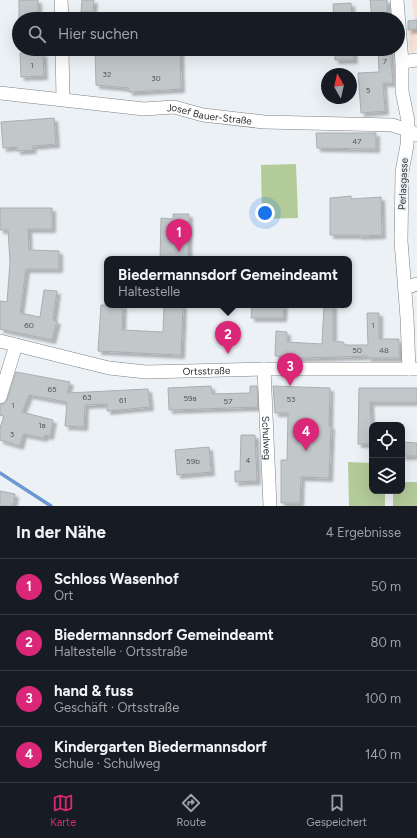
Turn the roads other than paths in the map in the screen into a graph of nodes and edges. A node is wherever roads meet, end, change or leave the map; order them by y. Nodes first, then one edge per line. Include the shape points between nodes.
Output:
1 (62, 0) edge
2 (397, 0) edge
3 (62, 12) edge
4 (398, 12) edge
5 (62, 56) edge
6 (402, 56) edge
7 (417, 60) edge
8 (402, 62) junction
9 (0, 93) edge
10 (63, 99) junction
11 (412, 132) edge
12 (411, 286) edge
13 (0, 341) edge
14 (16, 345) junction
15 (264, 369) junction
16 (413, 369) edge
17 (0, 397) edge
18 (270, 506) edge

1 - 3 street
2 - 4 street, Perlasgasse
5 - 10 street
6 - 8 street, Perlasgasse
7 - 8 street
8 - 11 street, Perlasgasse via 402,86
9 - 10 street, Josef Bauer-Straße
10 - 11 street, Josef Bauer-Straße via 144,109 174,107 203,115 264,122 392,125
11 - 12 street, Perlasgasse via 402,172 401,241
12 - 16 street, Perlasgasse
13 - 14 street, Ortsstraße
14 - 15 street, Ortsstraße via 109,368 146,372
14 - 17 street
15 - 16 street, Ortsstraße
15 - 18 street, Schulweg

